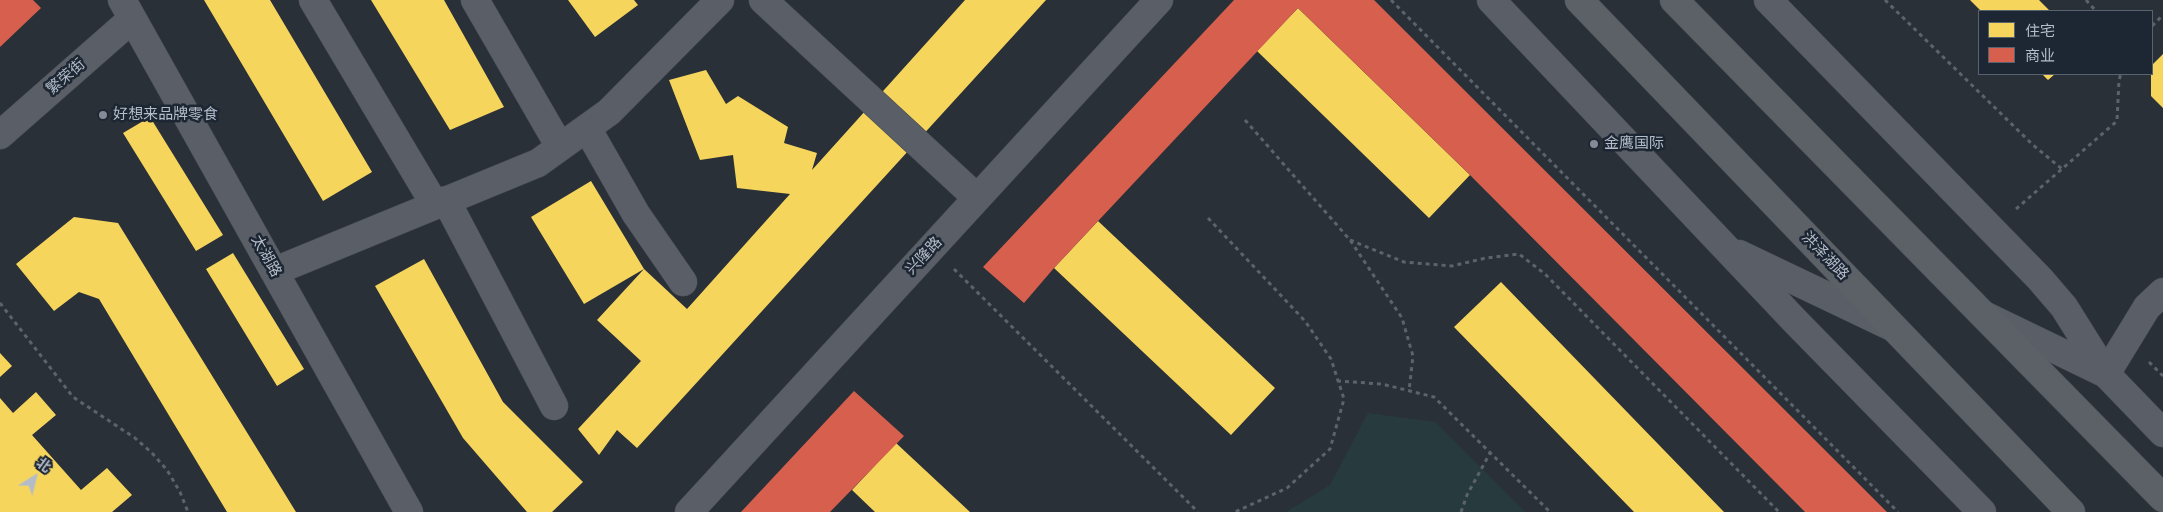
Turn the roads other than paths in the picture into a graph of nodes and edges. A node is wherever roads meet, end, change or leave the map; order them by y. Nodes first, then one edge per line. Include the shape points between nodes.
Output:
1 (314, 0) edge
2 (475, 0) edge
3 (763, 0) edge
4 (1159, 0) edge
5 (1491, 0) edge
6 (1579, 0) edge
7 (1674, 0) edge
8 (1768, 0) edge
9 (712, 3) edge
10 (127, 9) edge
11 (587, 128) junction
12 (0, 135) edge
13 (560, 147) junction
14 (977, 198) junction
15 (440, 202) junction
16 (1724, 247) junction
17 (275, 270) junction
18 (683, 282) dead end
19 (2163, 292) edge
20 (1982, 315) junction
21 (1896, 329) junction
22 (2106, 374) junction
23 (554, 406) dead end
24 (2163, 433) edge
25 (2163, 498) edge
26 (409, 512) edge
27 (689, 512) edge
28 (1982, 512) edge
29 (2071, 512) edge

1 - 15 street
2 - 13 street
3 - 14 street
4 - 14 street, 兴隆路
5 - 16 street
6 - 21 main road, 洪泽湖路
7 - 20 main road
8 - 22 street via 2040,279 2064,307
9 - 11 street via 609,112
10 - 12 street, 繁荣街
10 - 17 street, 太湖路
11 - 13 street
11 - 18 street via 636,214
13 - 15 street via 538,163
14 - 27 street, 兴隆路
15 - 17 street
15 - 23 street
16 - 21 street
16 - 28 street
17 - 26 street, 太湖路
19 - 22 street via 2147,307
20 - 22 street
20 - 25 main road
21 - 29 main road, 洪泽湖路
22 - 24 street

